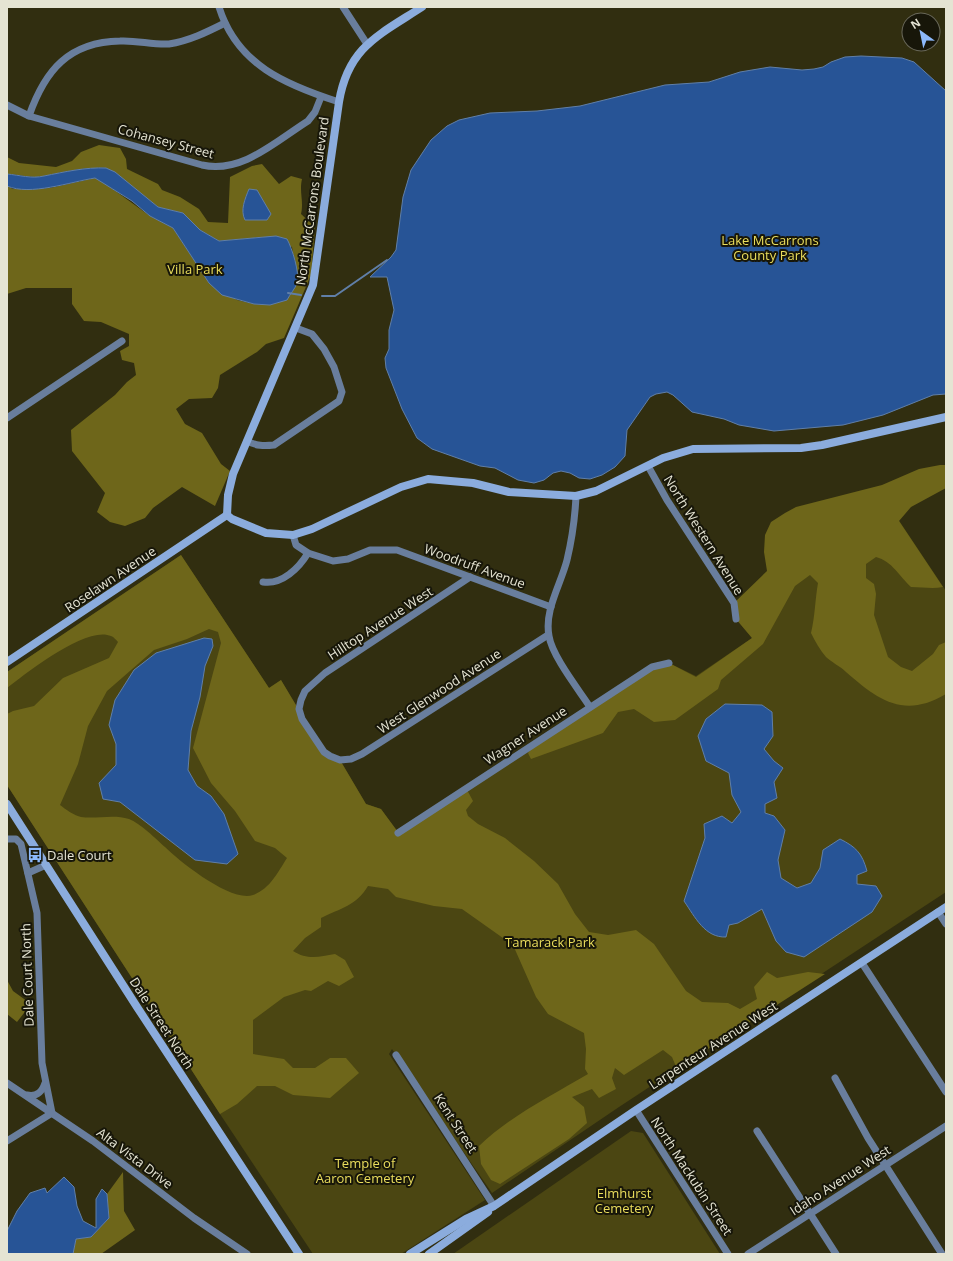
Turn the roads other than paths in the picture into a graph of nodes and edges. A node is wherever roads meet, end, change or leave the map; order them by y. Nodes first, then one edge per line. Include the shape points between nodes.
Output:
1 (219, 7) edge
2 (343, 7) edge
3 (422, 7) edge
4 (225, 23) junction
5 (367, 44) junction
6 (321, 97) junction
7 (339, 102) junction
8 (7, 106) edge
9 (29, 116) junction
10 (296, 328) junction
11 (122, 341) dead end
12 (946, 417) edge
13 (7, 418) edge
14 (247, 442) junction
15 (648, 466) junction
16 (576, 496) junction
17 (227, 515) junction
18 (293, 535) junction
19 (308, 553) junction
20 (470, 578) junction
21 (263, 582) dead end
22 (551, 608) junction
23 (736, 619) dead end
24 (548, 635) junction
25 (7, 662) edge
26 (669, 663) dead end
27 (590, 707) junction
28 (340, 760) joint
29 (7, 804) edge
30 (398, 833) dead end
31 (7, 839) edge
32 (46, 865) junction
33 (28, 873) junction
34 (946, 907) edge
35 (938, 912) junction
36 (946, 924) edge
37 (862, 963) junction
38 (396, 1055) dead end
39 (835, 1078) dead end
40 (7, 1083) edge
41 (45, 1083) junction
42 (946, 1092) edge
43 (23, 1093) junction
44 (636, 1110) junction
45 (52, 1113) junction
46 (946, 1126) edge
47 (757, 1131) dead end
48 (7, 1141) edge
49 (885, 1165) junction
50 (494, 1206) junction
51 (810, 1214) junction
52 (247, 1254) edge
53 (300, 1254) edge
54 (410, 1254) edge
55 (429, 1254) edge
56 (728, 1254) edge
57 (748, 1254) edge
58 (836, 1254) edge
59 (942, 1254) edge

1 - 4 street
2 - 5 street
3 - 5 street, North McCarrons Boulevard
4 - 6 street via 246,54 266,71 284,82
4 - 9 street via 182,42 158,44 121,40 83,48 62,61 46,77 35,97
5 - 7 street, North McCarrons Boulevard via 349,68
6 - 7 street
6 - 9 street, Cohansey Street via 308,121 248,159 225,167 202,165
7 - 10 street, North McCarrons Boulevard via 313,285
8 - 9 street, Cohansey Street
10 - 14 street, North McCarrons Boulevard
10 - 14 street via 312,334 324,349 334,367 342,392 339,401 274,445 254,445
11 - 13 street
12 - 15 street via 808,447 693,449 674,454
14 - 17 street, North McCarrons Boulevard via 229,486
15 - 16 street via 596,491
15 - 23 street, North Western Avenue via 734,603
16 - 18 street via 509,492 473,483 428,479 401,487 312,529
16 - 22 street via 567,560
17 - 18 street via 266,533
17 - 25 street, Roselawn Avenue
18 - 19 street, Woodruff Avenue via 296,545
19 - 20 street, Woodruff Avenue via 326,560 340,561 370,550 388,549
19 - 21 street via 295,571 272,583
20 - 22 street, Woodruff Avenue
20 - 28 street, Hilltop Avenue West via 325,673 305,691 299,709 302,719 324,752
22 - 24 street
24 - 27 street via 556,655
24 - 28 street, West Glenwood Avenue via 362,754
26 - 27 street, Wagner Avenue via 652,667
27 - 30 street, Wagner Avenue
29 - 32 street, Dale Street North
31 - 33 street, Dale Court North via 16,839 21,844
32 - 33 street
32 - 53 street, Dale Street North
33 - 41 street, Dale Court North via 37,913 42,1063
34 - 35 street, Larpenteur Avenue West
35 - 36 street
35 - 37 street, Larpenteur Avenue West
37 - 42 street
37 - 44 street, Larpenteur Avenue West
38 - 50 street, Kent Street
39 - 49 street
40 - 43 street, Alta Vista Drive
41 - 43 street via 40,1093 33,1096
41 - 45 street, Dale Court North
43 - 45 street, Alta Vista Drive
44 - 50 street, Larpenteur Avenue West
44 - 56 street, North Mackubin Street
45 - 48 street
45 - 52 street, Alta Vista Drive
46 - 49 street, Idaho Avenue West
47 - 51 street
49 - 51 street, Idaho Avenue West
49 - 59 street
50 - 54 street, Larpenteur Avenue West via 466,1219
50 - 55 street, Larpenteur Avenue West via 487,1214
51 - 57 street, Idaho Avenue West
51 - 58 street

